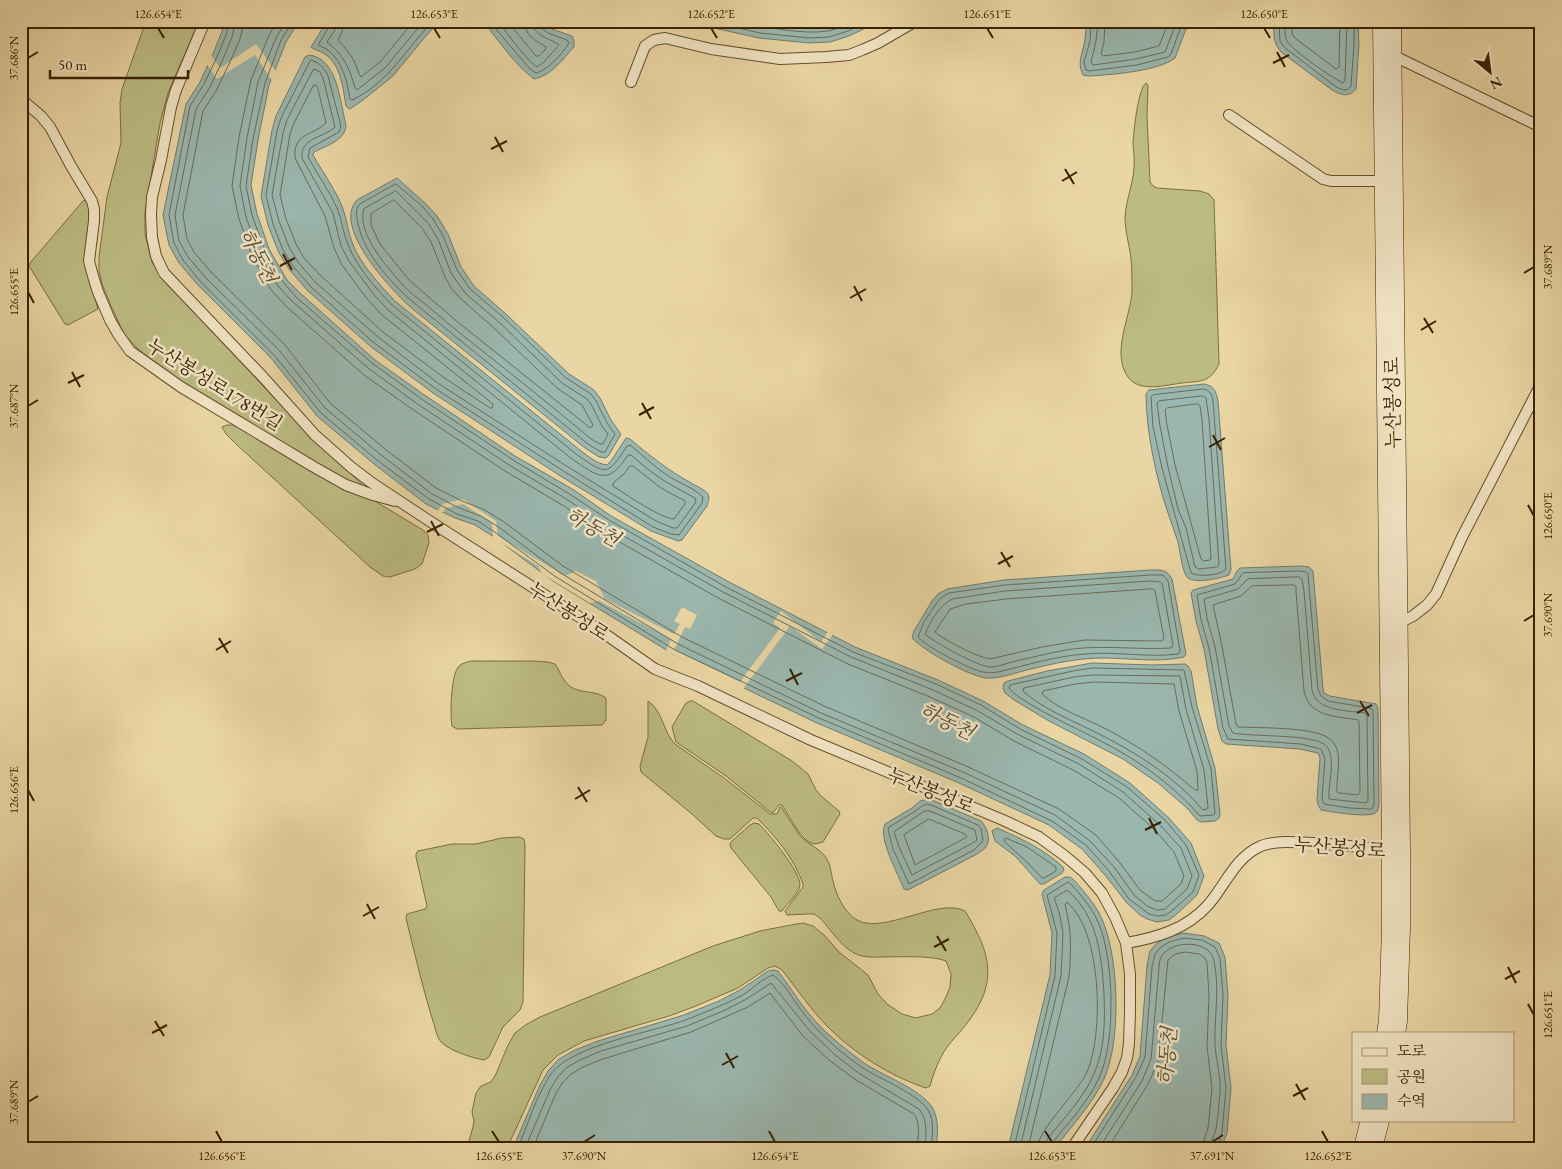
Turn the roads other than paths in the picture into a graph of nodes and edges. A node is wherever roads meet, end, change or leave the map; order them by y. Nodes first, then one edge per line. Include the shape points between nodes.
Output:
1 (206, 21) edge
2 (916, 21) edge
3 (1387, 21) edge
4 (1387, 52) junction
5 (631, 82) dead end
6 (21, 99) edge
7 (1229, 115) dead end
8 (1541, 127) edge
9 (1389, 181) junction
10 (1541, 384) edge
11 (404, 504) junction
12 (1394, 626) junction
13 (1396, 851) junction
14 (1126, 943) junction
15 (1390, 1032) edge
16 (1374, 1122) edge
17 (1072, 1148) edge
18 (1368, 1148) edge

1 - 11 lane, 누산봉성로 via 171,106 152,197 151,223 156,256 164,273 315,435 351,467
2 - 5 lane via 862,50 826,57 780,59 711,49 665,38 654,40 645,46
3 - 4 street, 누산봉성로
4 - 8 lane
4 - 9 street, 누산봉성로
6 - 11 lane, 누산봉성로178번길 via 50,127 92,201 94,221 89,261 110,320 130,350 180,387 314,467 364,492
7 - 9 lane via 1324,179
9 - 12 street, 누산봉성로
10 - 12 lane via 1436,594 1413,616
11 - 14 lane, 누산봉성로 via 655,669 811,740 1039,837 1085,873 1102,893
12 - 13 street, 누산봉성로
13 - 14 lane, 누산봉성로 via 1298,842 1262,846 1252,851 1229,874 1208,905 1192,920 1160,935
13 - 15 street, 누산봉성로
14 - 17 lane via 1130,974 1127,1058 1113,1088
16 - 18 street

